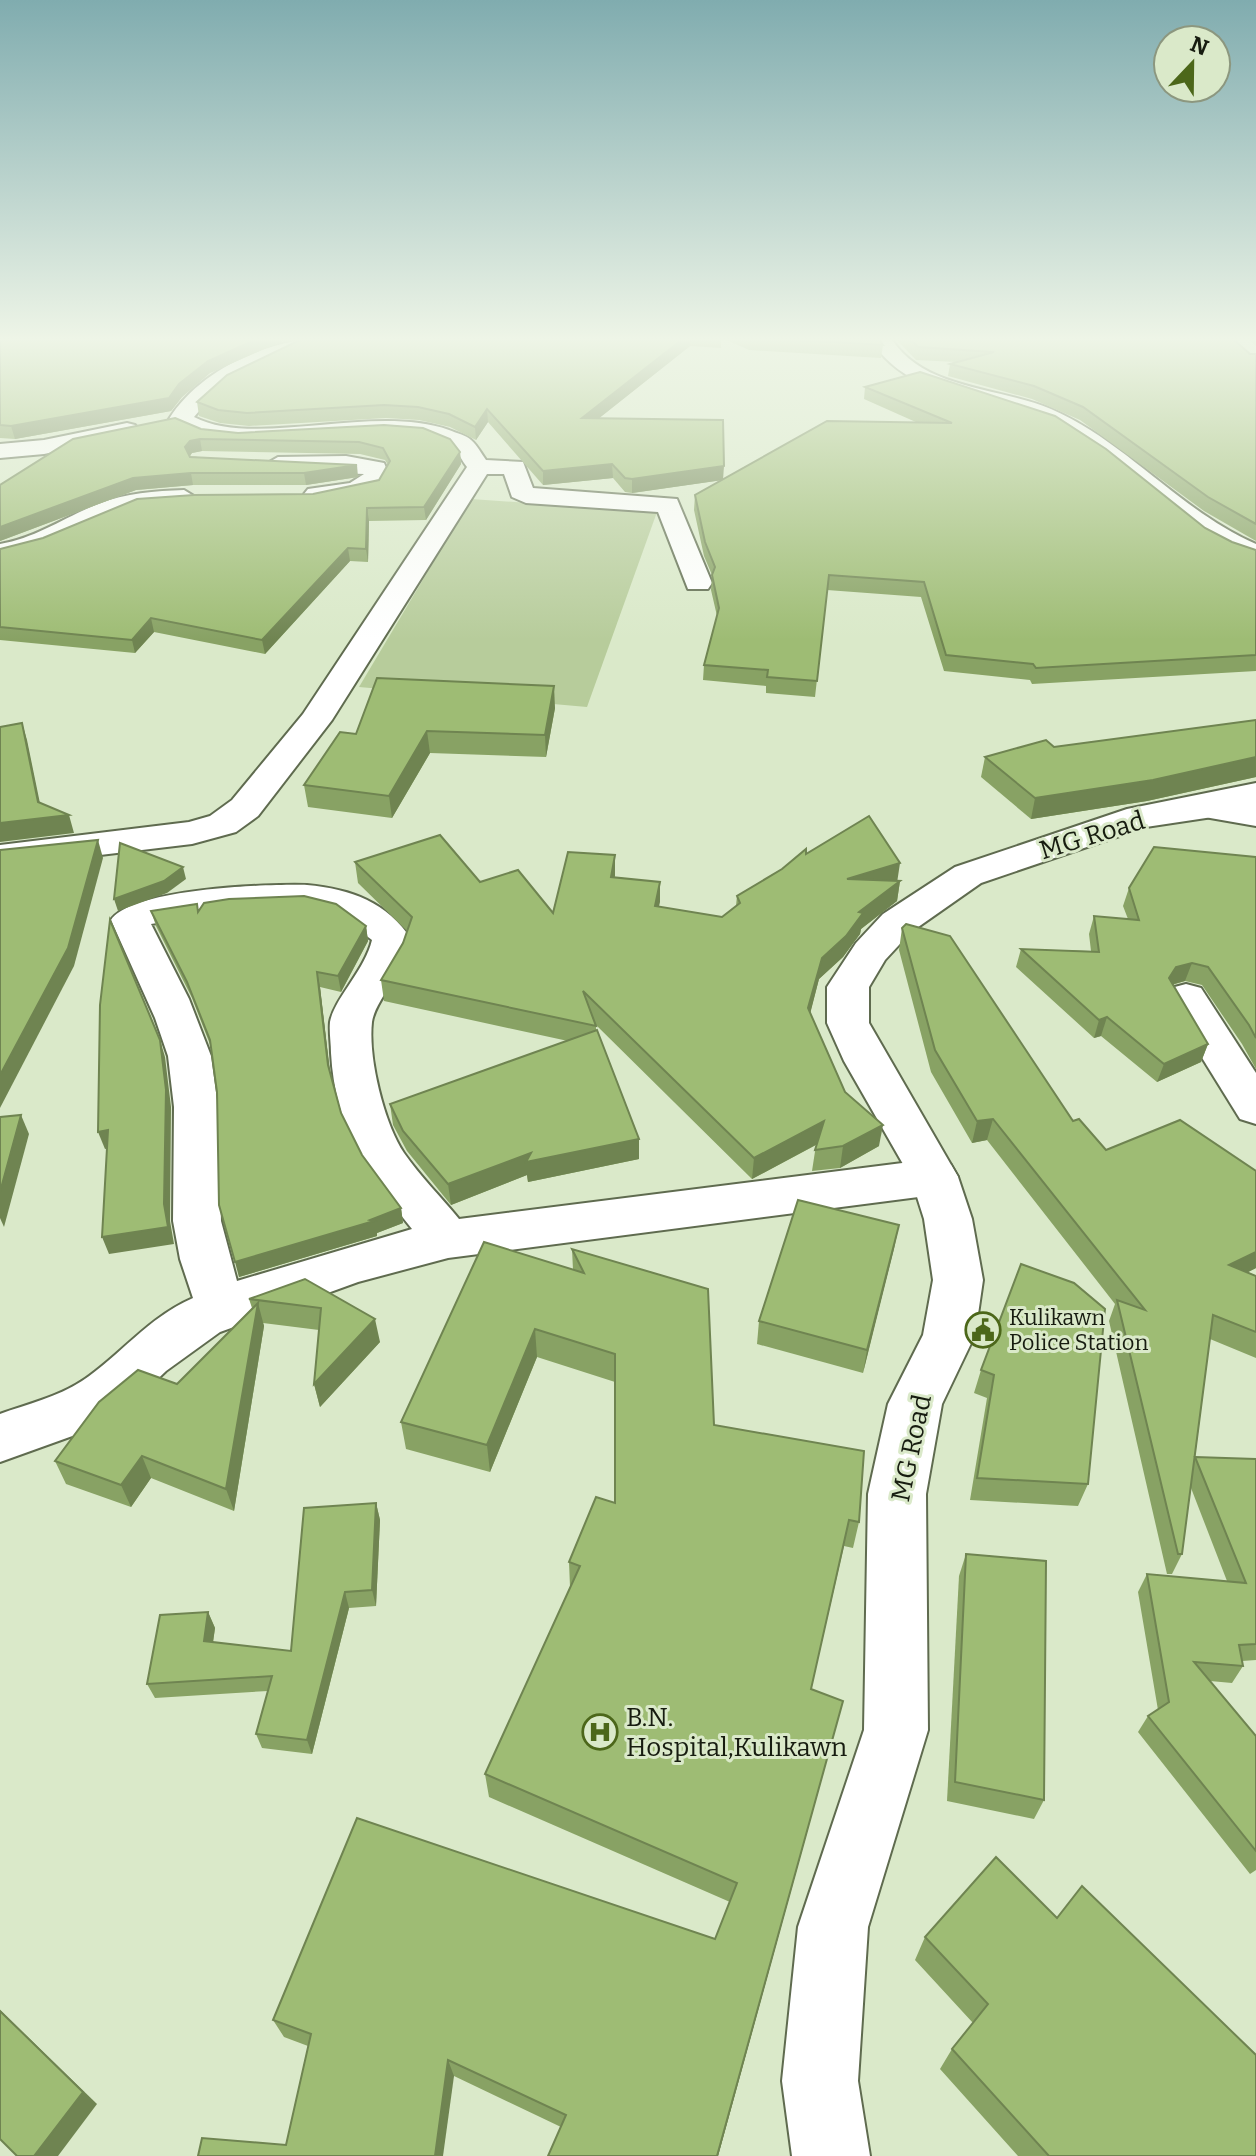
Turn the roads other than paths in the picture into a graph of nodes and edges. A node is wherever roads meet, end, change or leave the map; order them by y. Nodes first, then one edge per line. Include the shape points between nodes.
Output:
1 (85, 439) edge
2 (205, 439) edge
3 (457, 439) edge
4 (1093, 439) edge
5 (0, 451) edge
6 (184, 451) edge
7 (249, 463) edge
8 (479, 467) junction
9 (296, 496) edge
10 (203, 498) edge
11 (0, 552) edge
12 (1256, 556) edge
13 (698, 583) dead end
14 (1256, 794) edge
15 (1206, 807) junction
16 (1256, 815) edge
17 (0, 856) edge
18 (1186, 998) dead end
19 (1256, 1108) edge
20 (934, 1177) junction
21 (448, 1239) junction
22 (222, 1307) junction
23 (0, 1438) edge
24 (831, 2156) edge

1 - 5 street
2 - 6 street
3 - 8 street
4 - 12 street via 1219,538
7 - 9 street via 360,464 375,468 377,474 361,488
8 - 13 street via 514,467 526,495 668,505
8 - 17 street via 316,720 245,808 223,824 192,833
10 - 11 street via 121,505 46,540
14 - 15 street, MG Road
15 - 16 street
15 - 20 street, MG Road via 1140,817 968,875 897,923 870,952 848,987 848,1023
18 - 19 street
20 - 21 street
20 - 24 street, MG Road via 948,1219 958,1280 949,1335 915,1404 897,1494 896,1730 833,1927 820,2081
21 - 22 street
21 - 22 street via 385,1162 365,1121 354,1070 351,1020 388,959 392,940 386,930 352,906 305,896 139,914 131,920 132,928 161,983 193,1070 196,1209 203,1257
22 - 23 street via 173,1334 84,1408

